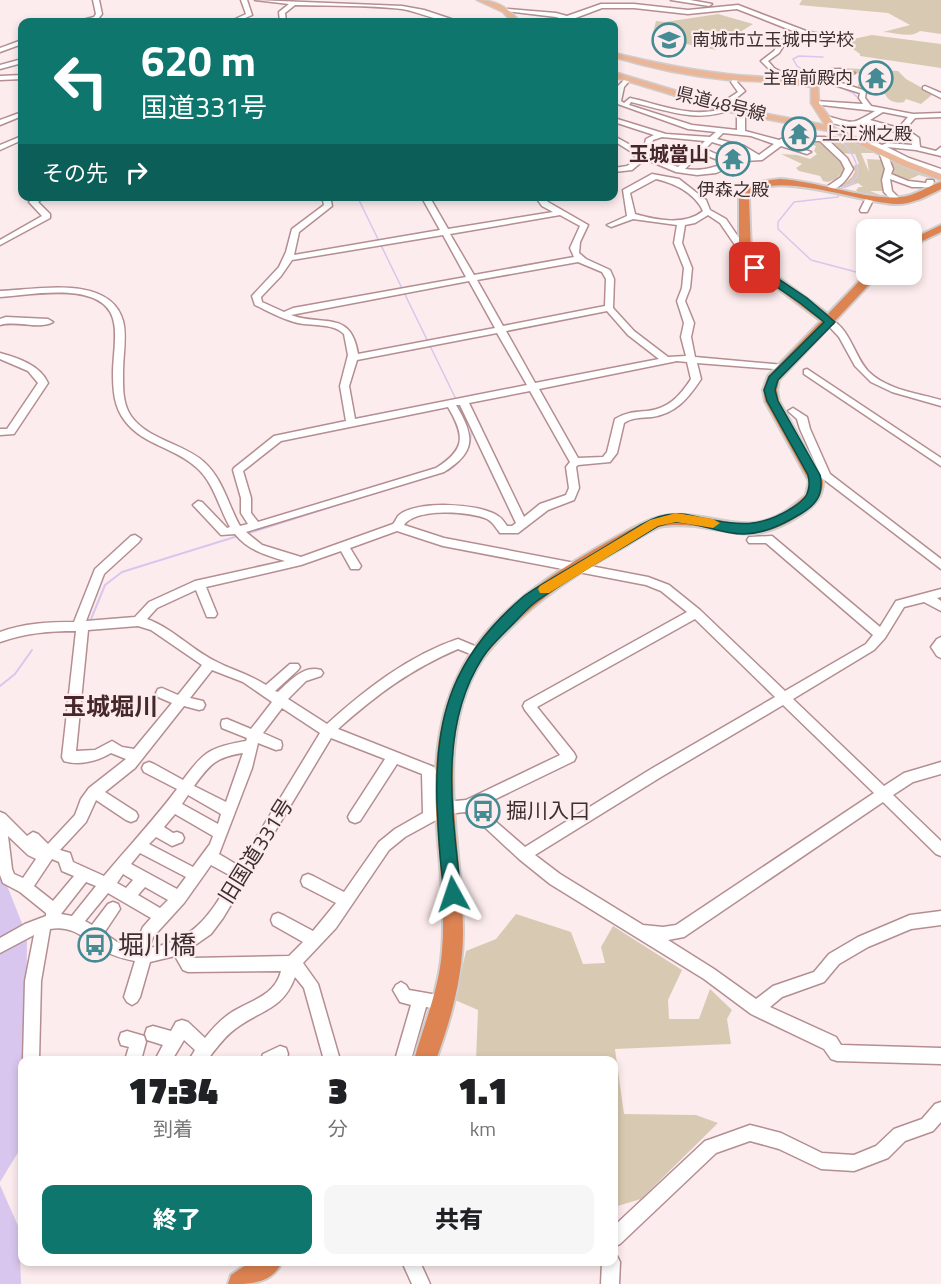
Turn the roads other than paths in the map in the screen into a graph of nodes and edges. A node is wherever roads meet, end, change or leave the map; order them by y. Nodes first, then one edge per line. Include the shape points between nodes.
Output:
1 (96, 0) edge
2 (244, 0) edge
3 (258, 0) edge
4 (394, 0) edge
5 (481, 0) edge
6 (674, 0) edge
7 (601, 3) edge
8 (737, 3) edge
9 (293, 4) junction
10 (388, 6) junction
11 (728, 7) junction
12 (508, 12) junction
13 (96, 18) edge
14 (244, 18) edge
15 (283, 18) edge
16 (445, 18) edge
17 (513, 18) edge
18 (567, 18) joint
19 (805, 33) junction
20 (837, 38) dead end
21 (18, 43) edge
22 (0, 50) edge
23 (618, 56) edge
24 (18, 62) edge
25 (0, 67) edge
26 (852, 74) dead end
27 (618, 76) edge
28 (18, 77) edge
29 (0, 78) edge
30 (736, 78) junction
31 (812, 78) junction
32 (824, 78) junction
33 (838, 78) dead end
34 (628, 79) junction
35 (792, 80) junction
36 (925, 88) dead end
37 (941, 96) edge
38 (620, 104) edge
39 (815, 104) junction
40 (662, 108) junction
41 (873, 108) junction
42 (728, 109) junction
43 (741, 112) junction
44 (941, 115) edge
45 (18, 116) edge
46 (913, 116) junction
47 (618, 121) edge
48 (864, 121) junction
49 (0, 123) edge
50 (654, 124) junction
51 (829, 125) junction
52 (847, 126) junction
53 (720, 131) junction
54 (741, 132) junction
55 (906, 132) junction
56 (778, 133) dead end
57 (661, 135) junction
58 (709, 139) junction
59 (795, 139) junction
60 (822, 139) junction
61 (18, 140) edge
62 (782, 142) junction
63 (618, 145) edge
64 (0, 148) edge
65 (631, 148) junction
66 (884, 148) junction
67 (916, 148) junction
68 (700, 150) junction
69 (939, 151) edge
70 (807, 152) dead end
71 (646, 155) junction
72 (718, 156) junction
73 (759, 158) junction
74 (655, 162) junction
75 (731, 163) junction
76 (618, 169) edge
77 (679, 170) junction
78 (713, 171) junction
79 (940, 174) edge
80 (888, 175) junction
81 (655, 176) junction
82 (935, 184) edge
83 (838, 190) junction
84 (870, 198) junction
85 (34, 201) edge
86 (327, 201) edge
87 (428, 201) edge
88 (543, 201) edge
89 (898, 201) junction
90 (864, 210) dead end
91 (707, 211) junction
92 (559, 213) junction
93 (633, 216) junction
94 (681, 224) junction
95 (611, 225) dead end
96 (941, 228) edge
97 (445, 232) junction
98 (922, 238) edge
99 (0, 243) edge
100 (745, 245) junction
101 (290, 258) junction
102 (578, 259) junction
103 (472, 280) junction
104 (863, 285) edge
105 (0, 294) edge
106 (609, 308) junction
107 (285, 315) junction
108 (0, 322) edge
109 (48, 322) dead end
110 (830, 322) junction
111 (500, 331) junction
112 (0, 356) edge
113 (353, 358) junction
114 (693, 359) junction
115 (666, 360) junction
116 (784, 368) junction
117 (807, 372) dead end
118 (532, 387) junction
119 (457, 402) junction
120 (941, 403) edge
121 (793, 411) dead end
122 (351, 422) junction
123 (0, 432) edge
124 (575, 462) junction
125 (941, 463) edge
126 (198, 505) dead end
127 (521, 523) junction
128 (255, 527) junction
129 (397, 527) junction
130 (241, 534) junction
131 (135, 539) dead end
132 (753, 540) dead end
133 (344, 547) junction
134 (301, 561) junction
135 (941, 565) edge
136 (355, 566) dead end
137 (580, 567) junction
138 (199, 584) junction
139 (941, 593) edge
140 (926, 597) junction
141 (941, 607) edge
142 (696, 613) junction
143 (211, 614) dead end
144 (138, 621) junction
145 (80, 626) junction
146 (0, 628) edge
147 (16, 631) junction
148 (881, 635) junction
149 (0, 637) edge
150 (941, 642) edge
151 (478, 652) junction
152 (941, 653) edge
153 (210, 664) junction
154 (294, 667) dead end
155 (317, 673) dead end
156 (267, 691) junction
157 (162, 693) dead end
158 (784, 698) junction
159 (181, 700) junction
160 (280, 700) junction
161 (199, 705) dead end
162 (227, 724) dead end
163 (328, 731) junction
164 (252, 740) junction
165 (276, 745) dead end
166 (137, 755) junction
167 (394, 757) junction
168 (149, 768) dead end
169 (941, 768) edge
170 (185, 786) junction
171 (94, 792) junction
172 (882, 794) junction
173 (172, 805) junction
174 (467, 806) junction
175 (229, 811) junction
176 (438, 812) junction
177 (132, 816) dead end
178 (355, 818) dead end
179 (0, 820) edge
180 (154, 828) junction
181 (221, 833) junction
182 (33, 838) dead end
183 (177, 838) dead end
184 (138, 845) junction
185 (941, 850) edge
186 (48, 854) junction
187 (524, 855) junction
188 (209, 856) junction
189 (121, 866) junction
190 (85, 873) junction
191 (195, 876) junction
192 (242, 876) junction
193 (144, 877) junction
194 (308, 881) dead end
195 (106, 884) junction
196 (25, 887) junction
197 (128, 896) junction
198 (179, 898) junction
199 (346, 901) junction
200 (113, 909) dead end
201 (162, 917) junction
202 (941, 918) edge
203 (278, 920) dead end
204 (46, 921) junction
205 (75, 923) junction
206 (638, 931) junction
207 (93, 934) junction
208 (315, 940) junction
209 (0, 946) edge
210 (179, 949) junction
211 (141, 955) junction
212 (291, 963) junction
213 (401, 990) dead end
214 (132, 998) dead end
215 (421, 999) junction
216 (444, 1002) junction
217 (756, 1009) junction
218 (153, 1034) dead end
219 (127, 1039) dead end
220 (175, 1040) junction
221 (201, 1055) edge
222 (31, 1056) edge
223 (134, 1056) edge
224 (165, 1056) edge
225 (331, 1056) edge
226 (404, 1056) edge
227 (425, 1056) edge
228 (941, 1056) edge
229 (941, 1110) edge
230 (618, 1235) edge
231 (265, 1266) edge
232 (413, 1266) edge
233 (611, 1266) edge
234 (240, 1284) edge
235 (421, 1284) edge
236 (610, 1284) edge

1 - 13 street
2 - 14 street via 250,13
3 - 9 street
4 - 10 street
5 - 12 main road
6 - 11 street
7 - 11 street via 688,12
7 - 18 street
8 - 11 street
8 - 19 street
9 - 10 street
9 - 15 street via 282,12
10 - 16 street
12 - 17 main road
12 - 18 street
19 - 20 street
19 - 35 street via 789,36 764,61
21 - 22 street
23 - 30 main road, 県道48号線
24 - 25 street
26 - 31 street via 839,70
27 - 34 main road, 県道48号線
28 - 29 street
30 - 35 main road, 県道48号線
30 - 42 street via 735,84 742,91 731,99
31 - 32 street
31 - 35 main road, 県道48号線
31 - 39 main road
32 - 33 street
32 - 41 street via 856,85
34 - 38 street via 619,90
34 - 42 main road, 県道48号線
36 - 37 street
38 - 40 street via 630,100
38 - 50 street
39 - 41 street
39 - 51 main road
40 - 42 street via 706,115
40 - 50 street
41 - 46 street
41 - 48 street
42 - 43 main road, 県道48号線
43 - 51 main road, 県道48号線
43 - 54 street
44 - 46 street
45 - 49 street
46 - 55 street
47 - 50 street
48 - 52 street
48 - 55 street
50 - 53 street
50 - 57 street
51 - 52 main road, 県道48号線
51 - 60 street
52 - 66 main road, 県道48号線 via 870,145
53 - 54 street
53 - 58 street
54 - 62 street via 754,130
55 - 66 street via 898,133
55 - 67 street via 915,138
56 - 59 street
57 - 58 street
57 - 71 street via 650,139
58 - 68 street
58 - 73 street
59 - 60 street
59 - 62 street
60 - 83 street via 849,169
61 - 64 street
62 - 70 street
62 - 73 street
63 - 65 street
65 - 71 street
65 - 76 street via 640,161
66 - 67 street
66 - 79 main road, 県道48号線 via 904,163
66 - 80 street
67 - 69 street
68 - 72 street
68 - 77 street
69 - 79 street via 936,163
71 - 74 street
72 - 75 street
72 - 78 street via 710,168
73 - 75 street
74 - 77 street
74 - 81 street
75 - 78 street
77 - 78 street
80 - 82 street via 915,185
80 - 89 street via 888,192
81 - 91 street via 676,181 703,202
81 - 93 street via 626,192
82 - 89 highway via 916,197
83 - 84 highway
83 - 100 highway via 777,184 749,190 744,198
84 - 89 highway
84 - 90 street
85 - 99 street via 47,216
86 - 101 street via 328,206 295,231
87 - 97 street
88 - 92 street
91 - 94 street
91 - 100 street via 723,221 738,243
92 - 97 street
92 - 102 street via 584,225 575,244
93 - 94 street
93 - 95 street
94 - 114 street via 678,243 688,268 681,308 689,323 686,337
96 - 98 highway
97 - 101 street
97 - 103 street
100 - 110 highway via 746,256 755,268
101 - 107 street via 280,274 256,296 258,303
102 - 103 street
102 - 106 street via 606,270 610,279
103 - 107 street
103 - 111 street
104 - 110 highway
105 - 130 street via 71,290 93,294 111,304 120,322 120,398 125,414 141,430 202,466
106 - 111 street
106 - 115 street via 631,333
107 - 113 street via 303,322 342,327 349,335
108 - 109 street via 16,318
110 - 116 highway
110 - 120 street via 869,376 891,388
111 - 113 street
111 - 118 street
112 - 123 street via 36,372 43,383 10,432
113 - 122 street via 345,383
114 - 115 street
114 - 116 street
114 - 124 street via 696,379 681,402 657,413 626,416 619,421 612,453 606,460
115 - 118 street
116 - 137 highway via 773,379 770,396 814,475 816,488 807,504 762,528 743,530 687,519 664,520
117 - 125 street
118 - 119 street
118 - 124 street
119 - 122 street
119 - 127 street
119 - 128 street via 466,443 454,462 440,470
121 - 135 street via 802,417 826,476
122 - 128 street via 278,438 238,470 246,513
124 - 127 street via 571,467 574,488 570,497 544,507
126 - 130 street via 225,532
127 - 129 street via 514,530 504,530 493,517 460,510 430,510 412,512
128 - 130 street
129 - 133 street
129 - 137 street via 443,542
130 - 134 street via 267,552
131 - 145 street via 99,572
132 - 148 street via 768,538
133 - 134 street
133 - 136 street
134 - 138 street
137 - 142 street via 648,581 665,588
137 - 151 highway via 530,599
138 - 143 street
138 - 144 street via 153,605
139 - 140 street
140 - 141 street
140 - 148 street via 900,604
142 - 158 street
142 - 174 street via 529,706 569,757
144 - 145 street
144 - 153 street via 162,631
145 - 147 street
145 - 166 street via 69,757 97,755 112,746 119,752
146 - 147 street
147 - 149 street
148 - 158 street via 870,647
150 - 152 street via 937,647
151 - 163 street, 旧国道331号 via 458,644 430,656 366,696
151 - 176 highway via 447,730
153 - 156 street
153 - 159 street
154 - 156 street
155 - 160 street via 302,677
156 - 160 street
157 - 159 street
158 - 172 street
158 - 187 street
159 - 161 street
159 - 166 street
160 - 163 street
160 - 164 street
162 - 164 street
163 - 167 street
163 - 192 street, 旧国道331号
164 - 165 street
164 - 170 street via 204,762
164 - 175 street
166 - 171 street via 130,765
167 - 176 street via 429,771
167 - 178 street
168 - 170 street
169 - 172 street via 909,777
170 - 173 street
170 - 175 street
171 - 177 street
171 - 186 street via 81,818
172 - 185 street
172 - 206 street via 679,932
173 - 180 street
173 - 181 street
174 - 176 street
174 - 187 street
175 - 181 street
176 - 199 street via 384,846
176 - 216 highway via 453,894 453,935
179 - 186 street via 33,851
179 - 196 street via 8,878
180 - 183 street via 172,840
180 - 184 street
181 - 188 street
182 - 186 street
184 - 189 street
184 - 191 street
186 - 190 street via 65,858 67,866
186 - 196 street
187 - 206 street
188 - 191 street
188 - 192 street
189 - 193 street
189 - 195 street
190 - 195 street
190 - 204 street
191 - 198 street
192 - 210 street, 旧国道331号 via 207,928
193 - 197 street
193 - 198 street
194 - 199 street
195 - 197 street
195 - 205 street
196 - 204 street via 53,909
197 - 201 street
198 - 201 street
199 - 208 street
200 - 207 street
201 - 211 street via 148,932
202 - 217 street via 910,922 863,942 834,959 819,977 778,991
203 - 208 street
204 - 205 street, 旧国道331号
204 - 209 street
204 - 222 street via 33,981
205 - 207 street, 旧国道331号
206 - 217 street via 709,974
207 - 211 street, 旧国道331号 via 115,948
208 - 212 street
210 - 211 street, 旧国道331号
210 - 212 street via 188,965
211 - 214 street
212 - 221 street via 281,992 226,1026
212 - 225 street via 310,984
213 - 215 street via 405,997
215 - 216 street
215 - 226 street
216 - 227 highway
217 - 228 street via 830,1043 837,1053
218 - 220 street
219 - 223 street via 138,1042
220 - 221 street via 182,1028
220 - 224 street
229 - 230 street via 927,1125 900,1135 882,1152 854,1162 821,1161 781,1141 750,1133 711,1147
231 - 234 highway
232 - 235 street
233 - 236 street

